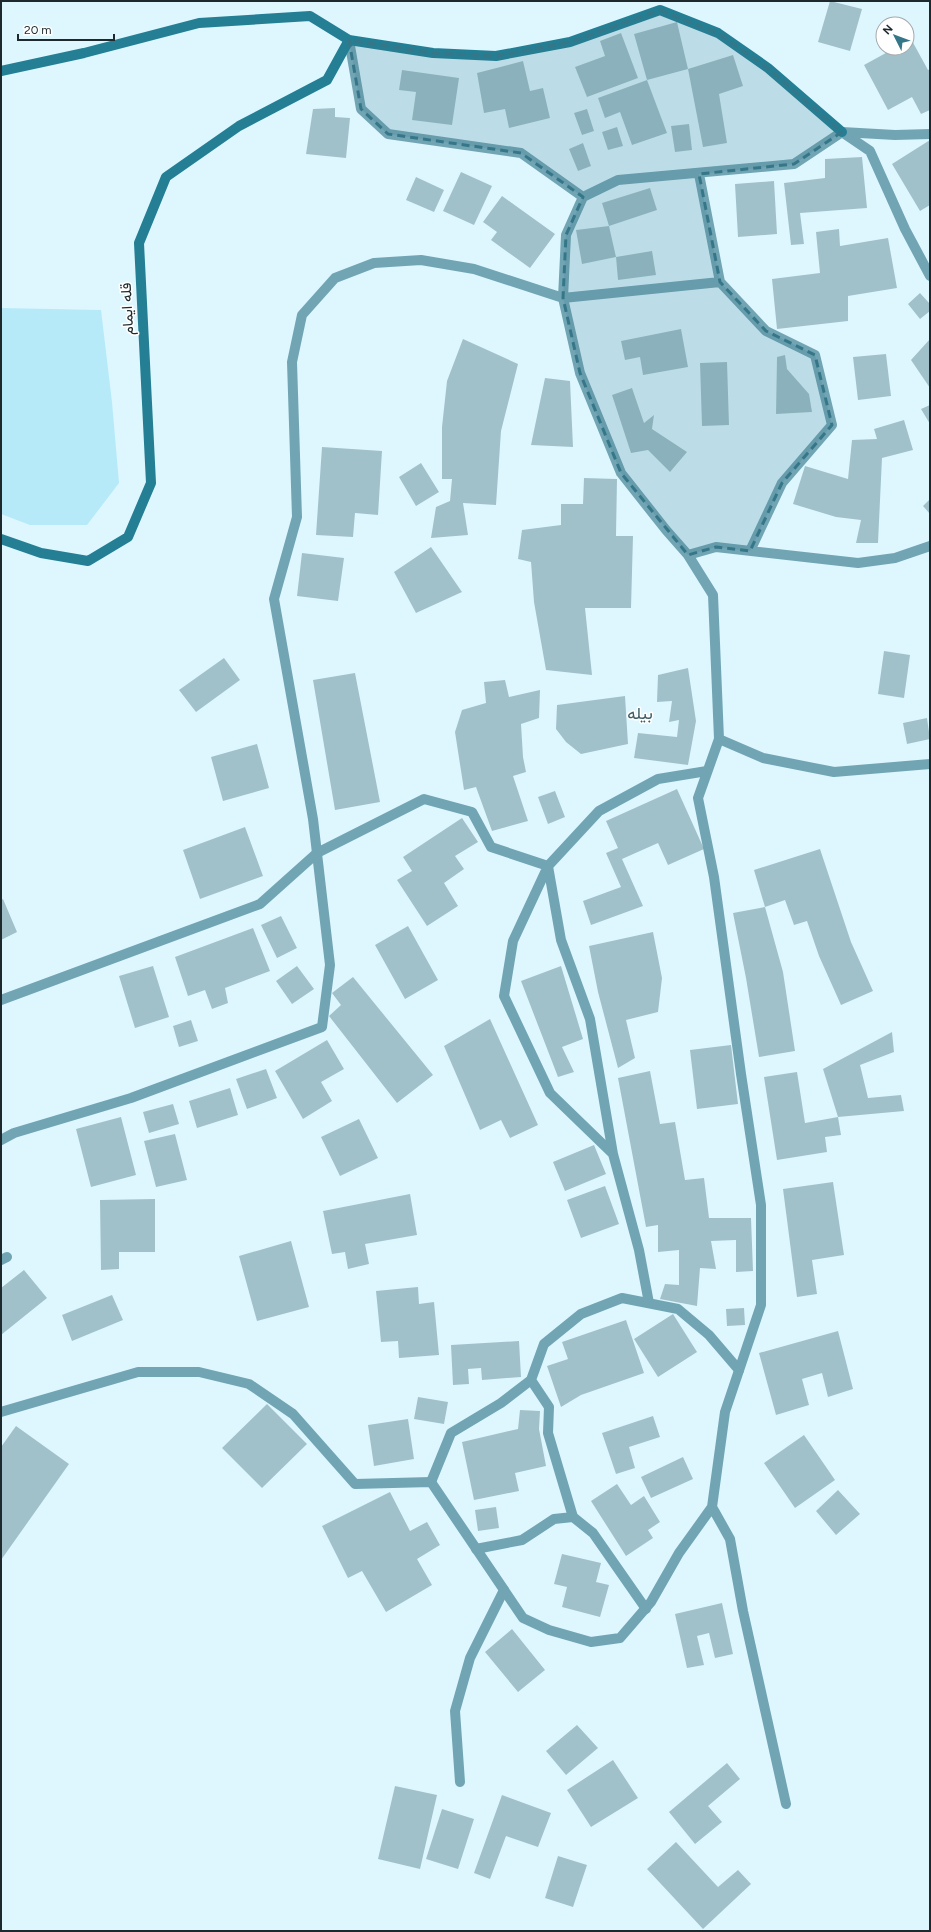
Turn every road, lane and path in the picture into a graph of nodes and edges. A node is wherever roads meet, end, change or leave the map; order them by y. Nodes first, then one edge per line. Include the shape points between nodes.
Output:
1 (349, 40) junction
2 (1, 71) edge
3 (842, 132) junction
4 (930, 134) edge
5 (700, 174) junction
6 (584, 198) junction
7 (930, 276) edge
8 (720, 282) junction
9 (563, 298) junction
10 (1, 538) edge
11 (930, 546) edge
12 (750, 551) junction
13 (688, 555) junction
14 (719, 739) junction
15 (930, 764) edge
16 (707, 771) junction
17 (317, 853) junction
18 (548, 866) junction
19 (1, 1000) edge
20 (1, 1140) edge
21 (613, 1154) junction
22 (649, 1303) junction
23 (739, 1370) junction
24 (530, 1380) junction
25 (1, 1412) edge
26 (431, 1482) junction
27 (712, 1507) junction
28 (573, 1517) junction
29 (476, 1549) junction
30 (504, 1590) junction
31 (646, 1609) junction
32 (460, 1782) dead end
33 (786, 1804) dead end

1 - 2 street via 310,16 200,23
1 - 3 street via 434,53 496,56 570,42 660,10 718,32 768,68
1 - 6 street via 361,109 388,134 521,153
1 - 10 street, قله ایمام via 327,80 239,126 166,177 139,243 151,482 128,537 88,562 41,554
3 - 4 street
3 - 5 street via 794,164
3 - 7 street via 870,151 905,229
5 - 6 street via 618,180
5 - 8 street
6 - 9 street via 566,236
8 - 9 street
8 - 12 street via 766,331 815,355 832,425 782,483
9 - 13 street via 580,373 621,473
9 - 17 street via 474,270 421,260 374,263 335,278 302,315 292,362 297,517 274,599
11 - 12 street via 895,558 858,563
12 - 13 street via 716,547
13 - 14 street via 713,595
14 - 15 street via 763,758 834,772
14 - 16 street
16 - 18 street via 658,779 598,811
16 - 23 street via 698,798 714,877 740,1074 761,1205 761,1305
17 - 18 street via 424,799 472,812 491,847
17 - 19 street via 260,904
17 - 20 street via 330,965 322,1027 131,1098 14,1133
18 - 21 street via 561,940 590,1019
18 - 21 street via 513,941 504,996 550,1094
21 - 22 street via 639,1250
22 - 23 street via 678,1309 709,1335
22 - 24 street via 622,1298 581,1314 544,1344
23 - 27 street via 725,1412
24 - 26 street via 501,1402 451,1433
24 - 28 street via 549,1406 548,1433
25 - 26 street via 138,1372 199,1372 249,1384 293,1414 355,1484
26 - 29 street
27 - 31 street via 679,1553
27 - 33 street via 730,1539
28 - 29 street via 554,1519 522,1540
28 - 31 street via 593,1533
29 - 30 street
30 - 31 street via 523,1618 549,1630 592,1642 620,1638
30 - 32 street via 470,1658 455,1711

